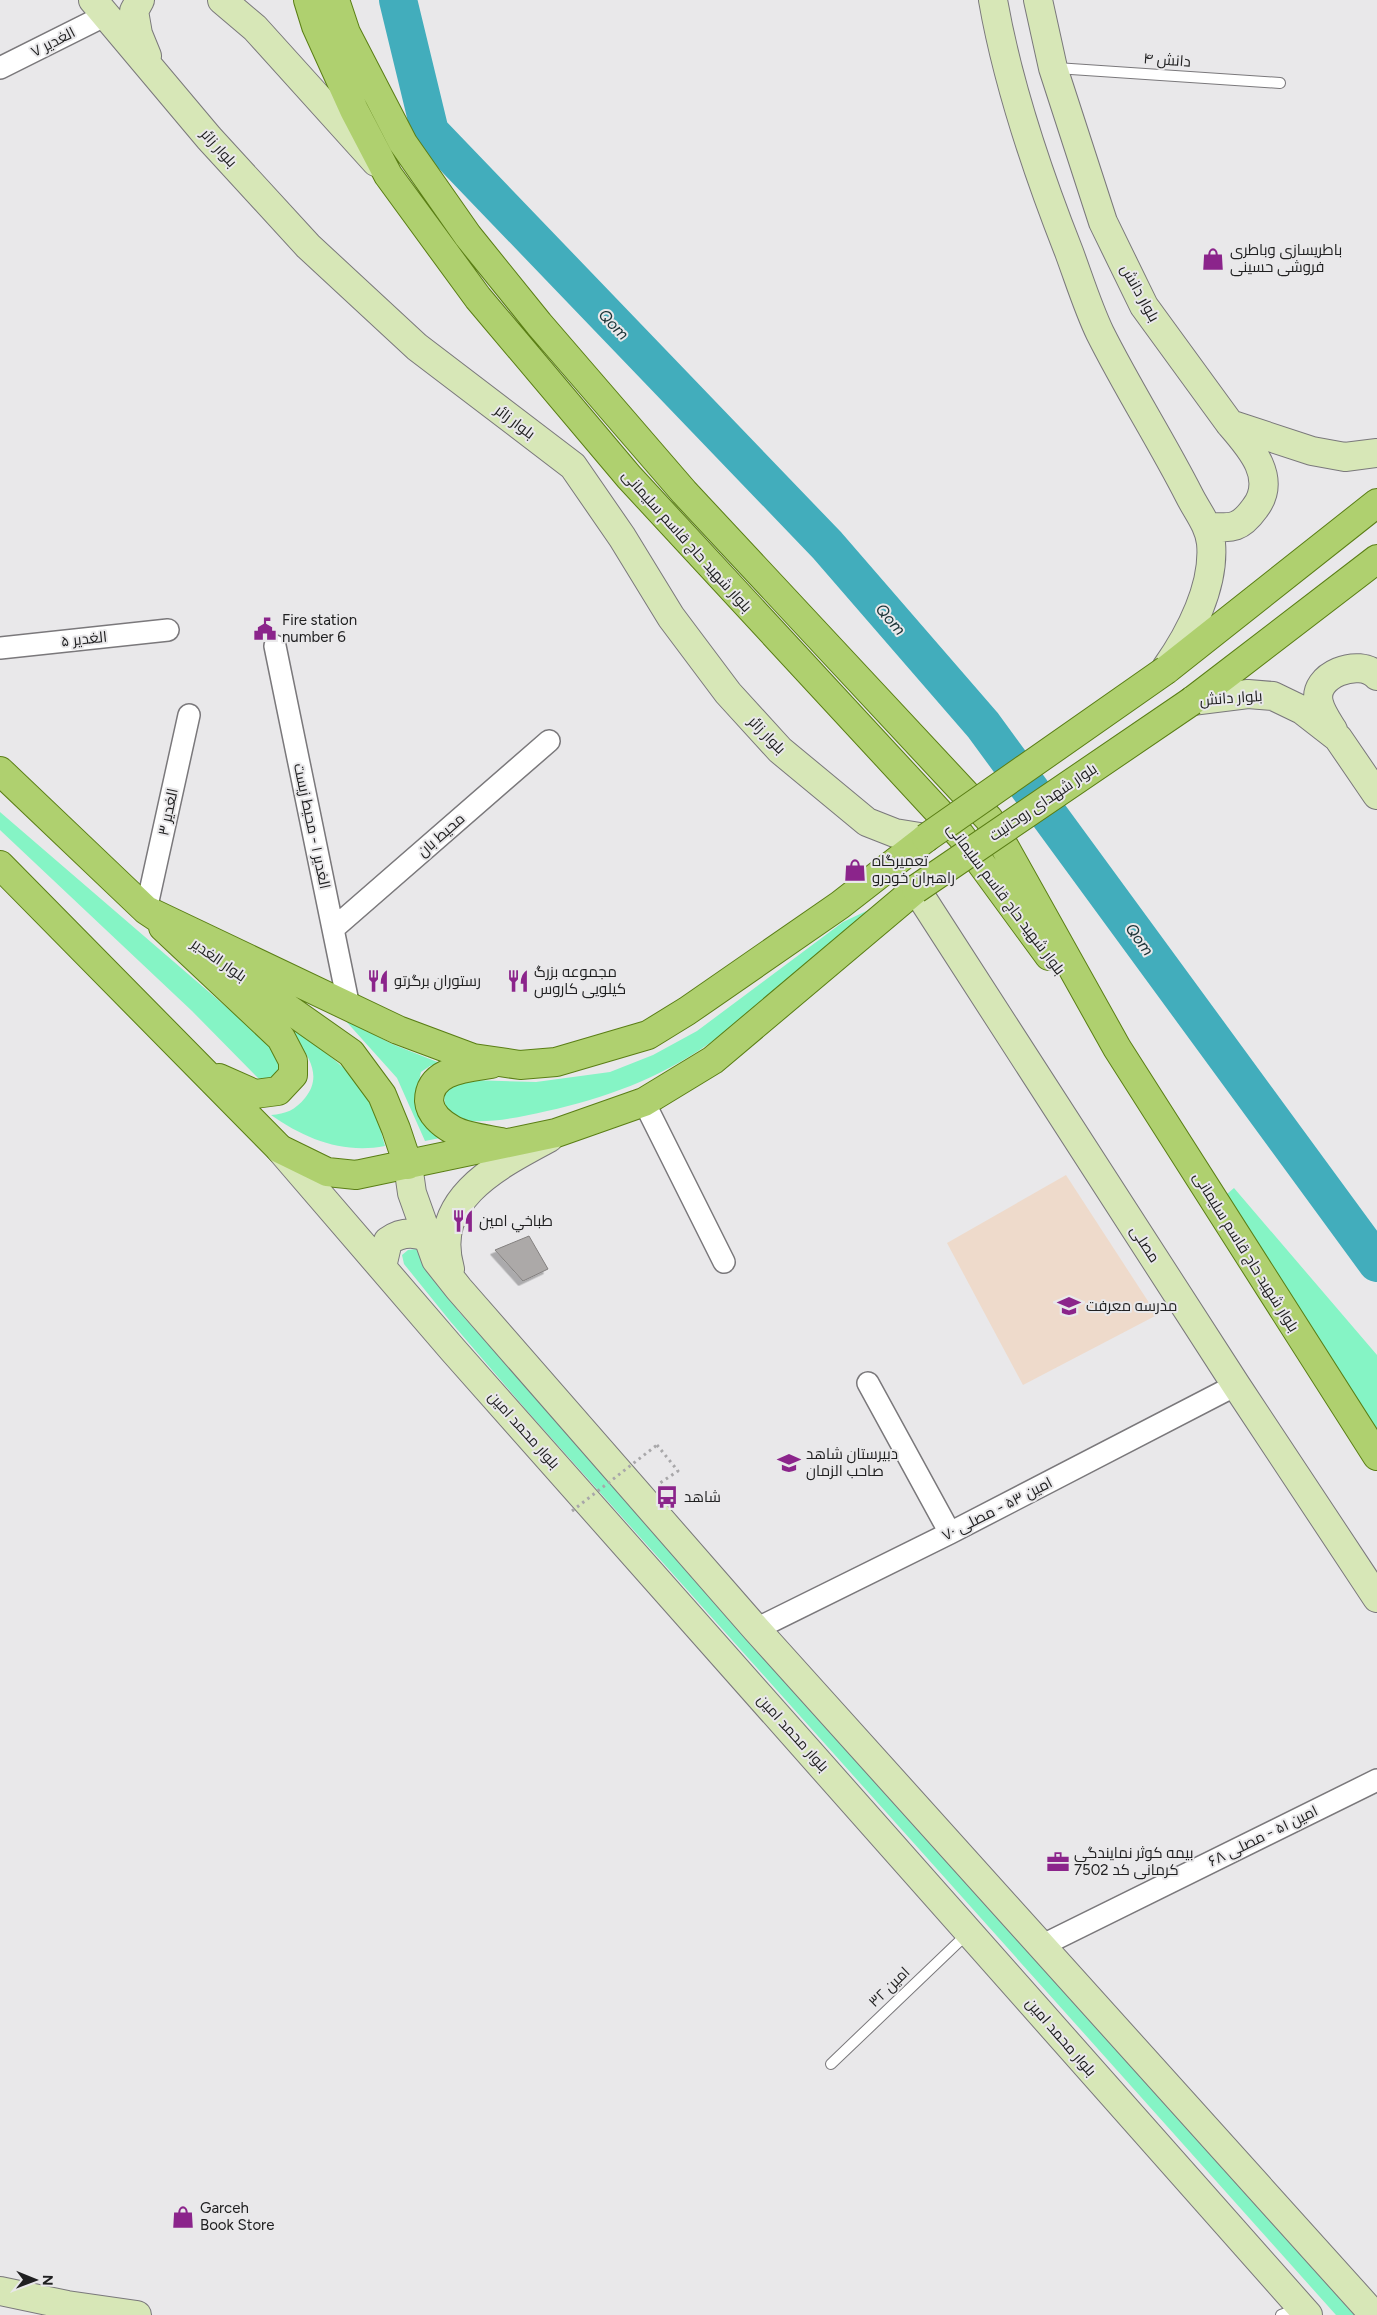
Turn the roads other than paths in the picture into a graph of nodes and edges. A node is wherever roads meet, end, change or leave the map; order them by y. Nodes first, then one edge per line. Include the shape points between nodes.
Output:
1 (140, 0) edge
2 (222, 0) edge
3 (308, 0) edge
4 (335, 0) edge
5 (993, 0) edge
6 (1038, 0) edge
7 (100, 8) edge
8 (0, 68) edge
9 (1052, 68) junction
10 (154, 71) junction
11 (1280, 83) dead end
12 (388, 175) junction
13 (1230, 424) junction
14 (1377, 453) edge
15 (1377, 503) edge
16 (1209, 536) junction
17 (1377, 559) edge
18 (168, 630) dead end
19 (275, 646) dead end
20 (0, 648) edge
21 (1166, 670) junction
22 (1377, 676) edge
23 (1192, 701) junction
24 (189, 715) dead end
25 (1338, 738) junction
26 (549, 741) dead end
27 (0, 772) edge
28 (1377, 795) edge
29 (926, 838) junction
30 (0, 865) edge
31 (916, 889) junction
32 (146, 910) junction
33 (333, 929) junction
34 (349, 1007) junction
35 (1116, 1048) junction
36 (193, 1060) junction
37 (500, 1062) junction
38 (644, 1102) junction
39 (556, 1133) junction
40 (508, 1144) junction
41 (280, 1149) junction
42 (408, 1165) junction
43 (428, 1238) junction
44 (724, 1262) dead end
45 (382, 1267) junction
46 (459, 1289) junction
47 (868, 1383) dead end
48 (1236, 1385) junction
49 (1377, 1456) edge
50 (950, 1533) junction
51 (1377, 1598) edge
52 (756, 1629) junction
53 (1377, 1780) edge
54 (969, 1932) junction
55 (1041, 1946) junction
56 (831, 2064) dead end
57 (0, 2291) edge
58 (1297, 2313) edge
59 (137, 2315) edge
60 (1374, 2315) edge

1 - 10 main road via 134,12 138,34
2 - 12 main road via 255,28
3 - 12 main road, بلوار شهید حاج قاسم سلیمانی via 316,26 354,110
4 - 35 main road, بلوار شهید حاج قاسم سلیمانی via 346,32 403,143 468,236 684,492 989,819
5 - 16 main road via 1002,48 1028,139 1099,331 1167,452
6 - 9 main road, بلوار دانش
7 - 8 street, الغدیر ۷
7 - 10 main road, بلوار زائر
9 - 11 lane, دانش ۴
9 - 13 main road, بلوار دانش via 1103,222 1144,306
10 - 29 main road, بلوار زائر via 308,246 417,347 573,466 671,617 728,693 780,750 867,822 895,833
12 - 35 main road, بلوار شهید حاج قاسم سلیمانی via 478,298 629,478 961,836
13 - 14 main road via 1345,457
13 - 16 main road, بلوار دانش via 1250,446 1262,470 1264,490 1260,501 1243,522
15 - 21 main road
16 - 21 main road via 1207,582 1198,614
17 - 23 main road, بلوار شهدای روحانیت
18 - 20 street, الغدیر ۵
19 - 33 street, الغدیر ۱ - محیط زیست
21 - 29 main road, bridge
22 - 25 main road via 1370,670 1346,669 1329,676 1320,687 1318,701
23 - 25 main road, بلوار دانش via 1248,694 1273,696 1302,710
23 - 31 main road, بلوار شهدای روحانیت, bridge
24 - 32 street, الغدیر ۳
25 - 28 main road, بلوار دانش
26 - 33 street, محیط بان
27 - 32 main road, بلوار الغدیر
29 - 37 main road via 840,905 688,1011 648,1035 556,1062 520,1065
30 - 36 main road
31 - 38 main road, بلوار شهدای روحانیت via 713,1060
31 - 48 main road, مصلی
32 - 34 main road
32 - 36 main road via 281,1038 293,1060 293,1075 278,1091 255,1094 225,1083
32 - 42 main road, بلوار الغدیر via 351,1053 382,1094
33 - 34 street, الغدیر ۱ - محیط زیست
34 - 37 main road via 398,1030 473,1058
35 - 49 main road, بلوار شهید حاج قاسم سلیمانی
36 - 41 main road, بلوار شهدای روحانیت
37 - 40 main road via 465,1068 437,1080 429,1090 430,1107 438,1120 454,1130
38 - 39 main road, بلوار شهدای روحانیت
38 - 44 street
39 - 40 main road, بلوار شهدای روحانیت
39 - 46 main road via 480,1180 450,1218 445,1240 447,1260
40 - 42 main road, بلوار شهدای روحانیت
41 - 42 main road, بلوار شهدای روحانیت via 327,1172 356,1174
41 - 45 main road, بلوار محمد امین
42 - 43 main road via 412,1193
43 - 45 main road via 417,1233 397,1234 388,1241
43 - 46 main road via 436,1260
45 - 54 main road, بلوار محمد امین
46 - 52 main road
47 - 50 street
48 - 50 street, امین ۵۳ - مصلی ۷۰
48 - 51 main road, مصلی
50 - 52 street, امین ۵۳ - مصلی ۷۰
52 - 55 main road
53 - 55 street, امین ۵۱ - مصلی ۶۸
54 - 56 lane, امین ۳۲
54 - 58 main road, بلوار محمد امین
55 - 60 main road
57 - 59 main road

